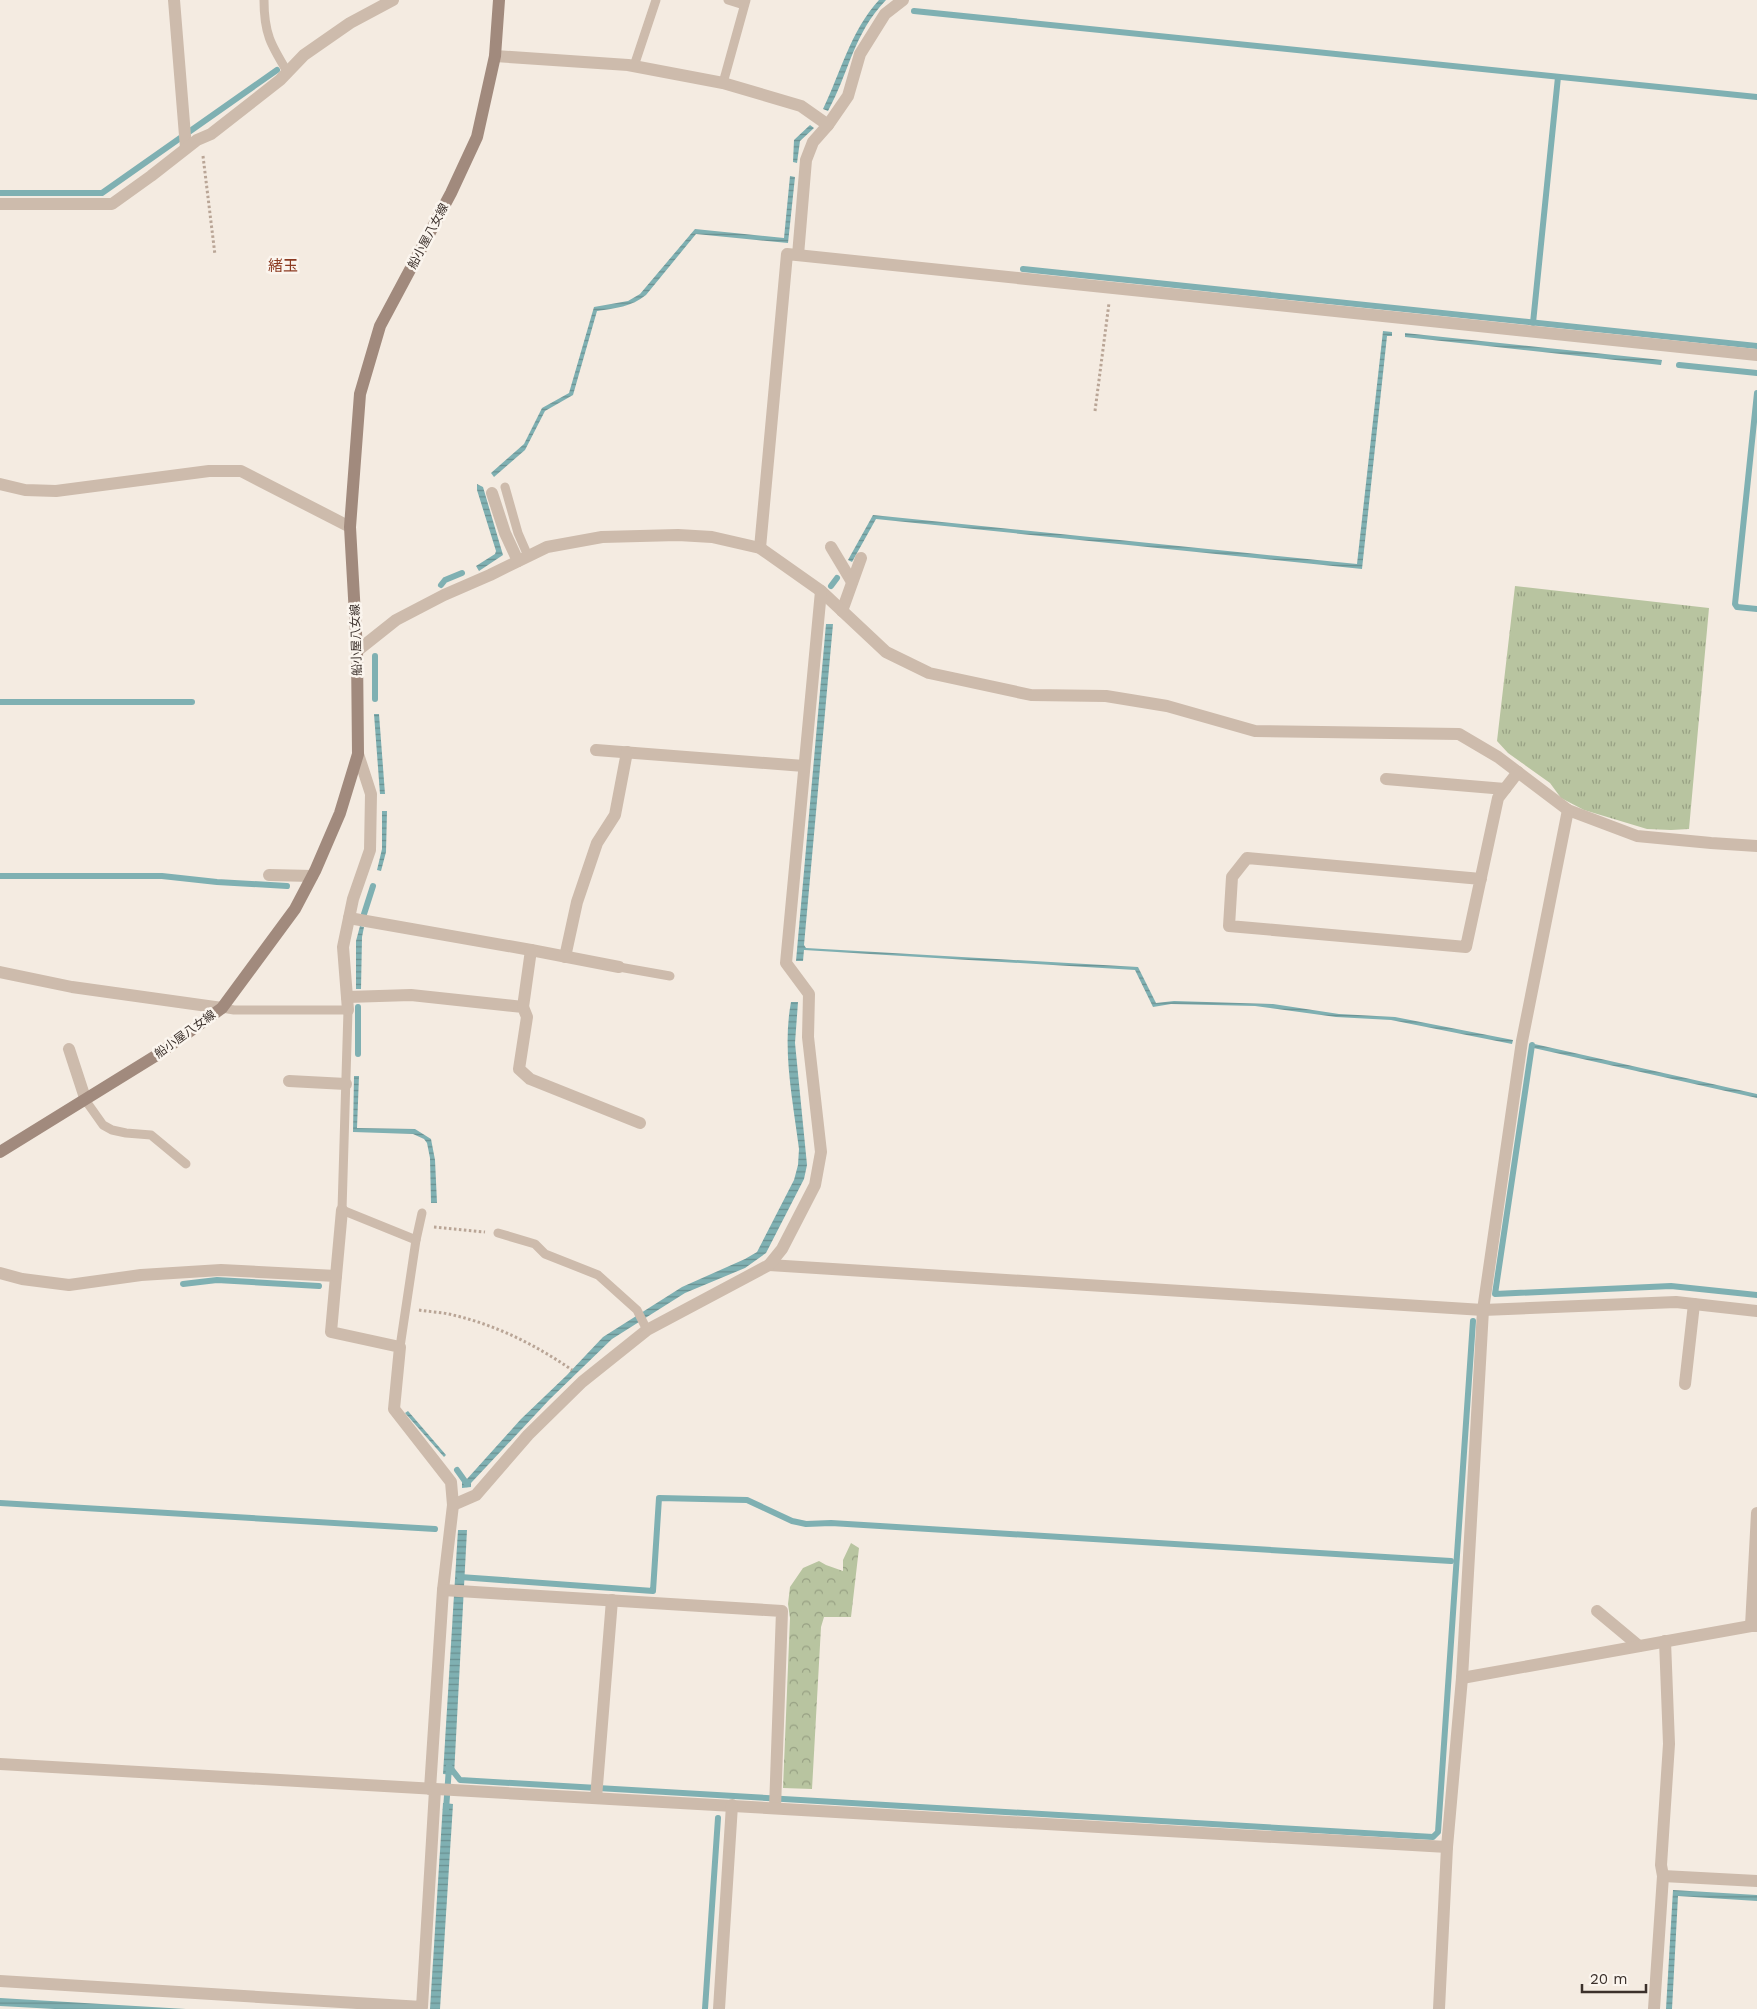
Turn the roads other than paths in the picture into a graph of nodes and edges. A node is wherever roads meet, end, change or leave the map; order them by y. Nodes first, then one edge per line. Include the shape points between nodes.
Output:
1 (174, 0) edge
2 (264, 0) edge
3 (393, 0) edge
4 (499, 0) edge
5 (656, 0) edge
6 (728, 0) edge
7 (902, 0) edge
8 (745, 2) edge
9 (495, 56) junction
10 (634, 66) junction
11 (288, 73) junction
12 (723, 83) junction
13 (828, 125) junction
14 (186, 148) junction
15 (0, 204) edge
16 (798, 255) junction
17 (1757, 355) edge
18 (0, 484) edge
19 (505, 487) dead end
20 (492, 493) dead end
21 (350, 527) junction
22 (831, 547) dead end
23 (760, 548) junction
24 (523, 558) junction
25 (862, 558) dead end
26 (852, 582) junction
27 (821, 591) junction
28 (842, 611) junction
29 (357, 651) junction
30 (596, 750) dead end
31 (627, 752) junction
32 (358, 754) junction
33 (804, 766) junction
34 (1518, 772) junction
35 (1386, 779) dead end
36 (1505, 789) junction
37 (1568, 810) junction
38 (1757, 846) edge
39 (269, 875) dead end
40 (312, 876) junction
41 (1481, 878) junction
42 (349, 918) junction
43 (531, 950) junction
44 (565, 957) junction
45 (619, 967) joint
46 (0, 972) edge
47 (670, 976) dead end
48 (347, 1004) junction
49 (523, 1007) junction
50 (222, 1008) junction
51 (69, 1049) dead end
52 (289, 1081) dead end
53 (346, 1084) junction
54 (86, 1100) junction
55 (640, 1123) dead end
56 (0, 1152) edge
57 (186, 1164) dead end
58 (342, 1210) junction
59 (422, 1213) dead end
60 (498, 1233) road end
61 (416, 1240) junction
62 (769, 1265) junction
63 (0, 1273) edge
64 (336, 1276) junction
65 (1694, 1304) junction
66 (1483, 1310) junction
67 (1757, 1311) edge
68 (647, 1330) junction
69 (400, 1347) junction
70 (1685, 1384) dead end
71 (453, 1504) junction
72 (1757, 1513) edge
73 (443, 1590) junction
74 (612, 1600) junction
75 (1597, 1612) dead end
76 (1754, 1626) edge
77 (1665, 1641) junction
78 (1639, 1646) junction
79 (1462, 1678) junction
80 (0, 1764) edge
81 (432, 1789) junction
82 (596, 1798) junction
83 (732, 1805) junction
84 (775, 1808) junction
85 (1447, 1847) junction
86 (1663, 1876) junction
87 (1757, 1881) edge
88 (0, 1982) edge
89 (719, 2009) edge
90 (1439, 2009) edge
91 (1654, 2009) edge

1 - 14 street
2 - 11 lane via 264,23 272,46
3 - 11 street via 350,23 312,49
4 - 9 main road, 船小屋八女線
5 - 10 lane
6 - 8 lane
7 - 13 street via 885,14 860,54 848,96
8 - 12 lane
9 - 10 street
9 - 21 main road, 船小屋八女線 via 477,137 380,326 360,394
10 - 12 street
11 - 14 street via 211,134
12 - 13 street via 801,106
13 - 16 street via 813,142 806,160
14 - 15 street via 112,204
16 - 17 street
16 - 23 street via 788,254
18 - 21 street via 25,490 56,491 209,471 241,471
19 - 24 lane
20 - 24 street via 505,533
21 - 29 main road, 船小屋八女線
22 - 26 street
23 - 24 street via 712,537 602,537 547,547
23 - 27 street
24 - 29 street via 396,620
25 - 26 street
26 - 28 street
27 - 28 street
27 - 33 street
28 - 34 street via 886,652 929,673 1031,695 1106,696 1167,706 1255,731 1459,734
29 - 32 main road, 船小屋八女線
30 - 31 street
31 - 33 street
31 - 44 street via 615,815 597,844 577,902
32 - 40 main road, 船小屋八女線 via 340,813
32 - 42 street via 371,794 370,850
33 - 62 street via 786,963 809,994 808,1037 821,1152 815,1185 782,1249
34 - 36 street
34 - 37 street
35 - 36 street
36 - 41 street via 1498,798
37 - 38 street via 1637,836
37 - 66 street via 1522,1041
39 - 40 street
40 - 50 main road, 船小屋八女線 via 295,909
41 - 41 street via 1466,946 1229,926 1232,878 1248,858
42 - 43 street
42 - 48 street via 343,947
43 - 44 street
43 - 49 street
44 - 45 street
45 - 47 lane
46 - 50 street via 81,988
48 - 49 street via 411,995
48 - 50 lane
48 - 53 lane
49 - 55 street via 527,1017 520,1069 530,1079
50 - 54 main road, 船小屋八女線 via 157,1055
51 - 54 street
52 - 53 street
53 - 58 lane
54 - 56 main road, 船小屋八女線
54 - 57 lane via 103,1125 126,1133 152,1134
58 - 61 lane
58 - 64 street
59 - 61 lane
60 - 68 lane via 535,1244 545,1254 598,1275 637,1310
61 - 69 lane
62 - 66 street
62 - 68 street
63 - 64 street via 69,1285 141,1275 221,1270
64 - 69 street via 331,1332
65 - 66 street via 1676,1302
65 - 67 street
65 - 70 street
66 - 79 street
68 - 71 street via 586,1380 528,1435 476,1495
69 - 71 street via 394,1409 451,1482
71 - 73 street
72 - 76 street
73 - 74 street
73 - 81 street
74 - 82 street
74 - 84 street via 782,1611
75 - 78 street
76 - 77 street
77 - 78 street
77 - 86 street via 1669,1744 1660,1865
78 - 79 street
79 - 85 street
80 - 81 street
81 - 82 street
81 - 88 street via 422,2007
82 - 83 street
83 - 84 street
83 - 89 street
84 - 85 street
85 - 90 street
86 - 87 street
86 - 91 street

